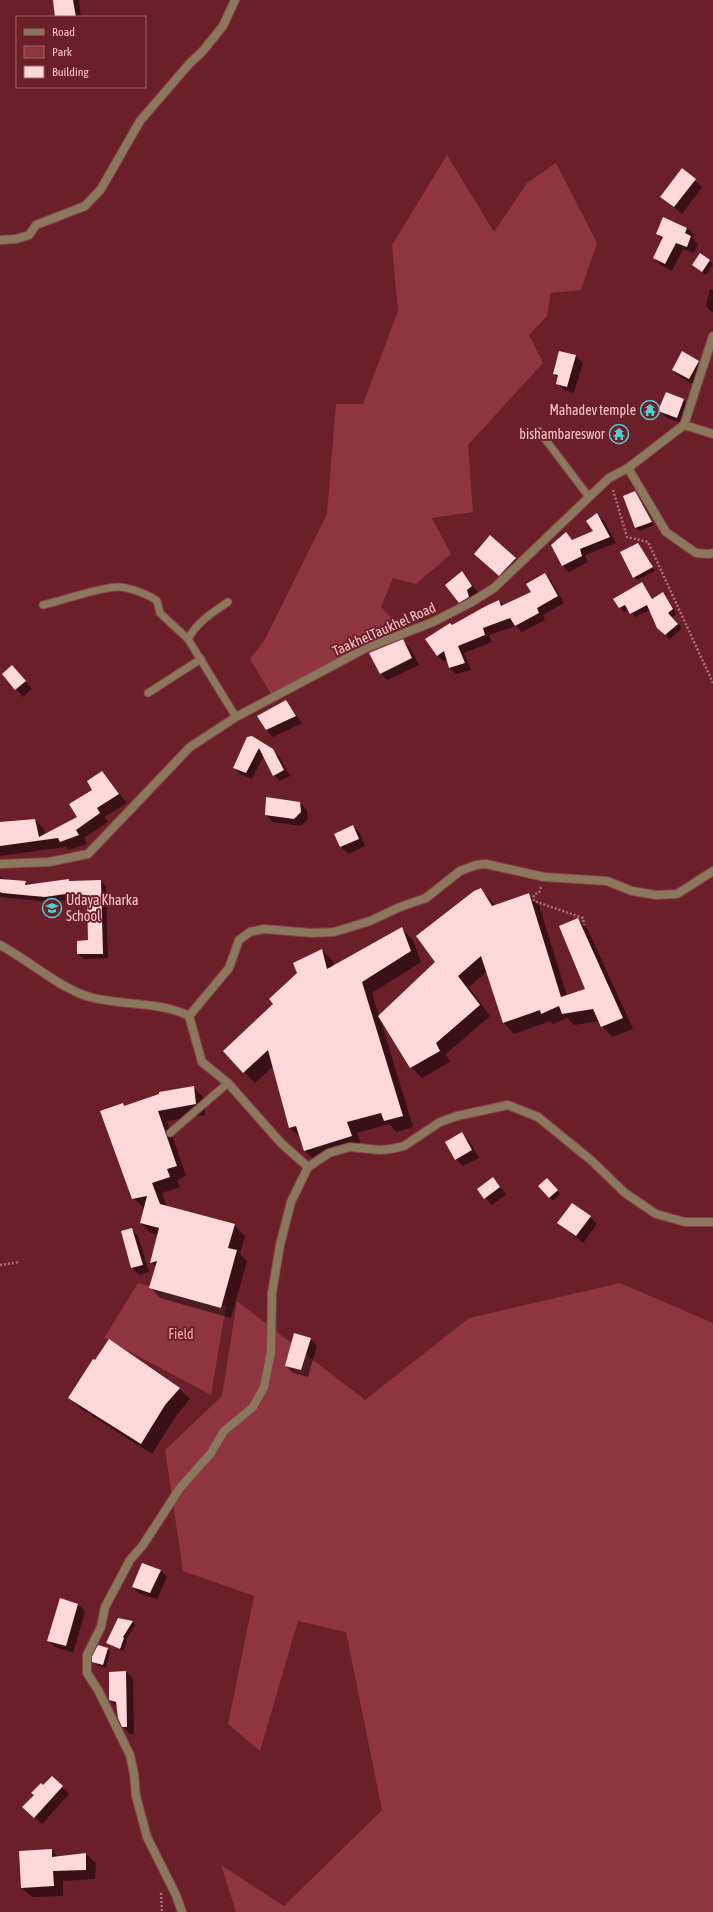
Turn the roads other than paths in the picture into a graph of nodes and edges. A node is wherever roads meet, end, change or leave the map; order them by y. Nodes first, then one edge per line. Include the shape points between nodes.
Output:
1 (235, 0) edge
2 (0, 240) edge
3 (713, 336) edge
4 (684, 425) junction
5 (539, 431) dead end
6 (713, 434) edge
7 (628, 468) junction
8 (589, 497) junction
9 (713, 553) edge
10 (228, 602) dead end
11 (43, 605) dead end
12 (188, 639) junction
13 (201, 659) junction
14 (148, 693) dead end
15 (236, 717) junction
16 (0, 864) edge
17 (713, 871) edge
18 (0, 945) edge
19 (189, 1016) junction
20 (228, 1083) junction
21 (170, 1133) dead end
22 (308, 1167) junction
23 (713, 1222) edge
24 (182, 1912) edge

1 - 2 street via 223,26 140,121 101,189 85,206 36,225 29,235
3 - 4 street
4 - 6 street
4 - 7 street, TaakhelTaukhel Road
5 - 8 lane
7 - 8 street, TaakhelTaukhel Road via 609,478
7 - 9 street via 666,532 696,553
8 - 15 street, TaakhelTaukhel Road via 494,588 470,603 433,622 366,648
10 - 12 lane via 204,618
11 - 12 lane via 119,587 158,600 160,613
12 - 13 lane
13 - 14 lane
13 - 15 lane
15 - 16 street, TaakhelTaukhel Road via 190,747 88,854 49,862
17 - 19 street via 677,894 656,895 632,891 607,881 544,877 486,864 476,865 460,871 426,898 334,932 264,929 250,932 239,940 229,968
18 - 19 street via 74,992 101,1000 176,1009
19 - 20 street via 202,1062
20 - 21 lane
20 - 22 street via 281,1143
22 - 23 street via 330,1153 350,1147 391,1150 404,1146 440,1122 508,1105 538,1117 592,1161 625,1193 656,1214 685,1222
22 - 24 street via 291,1202 280,1244 272,1293 271,1352 264,1387 253,1407 224,1431 211,1453 180,1488 143,1545 130,1560 105,1607 101,1627 87,1655 87,1674 98,1690 130,1755 136,1796 147,1837

